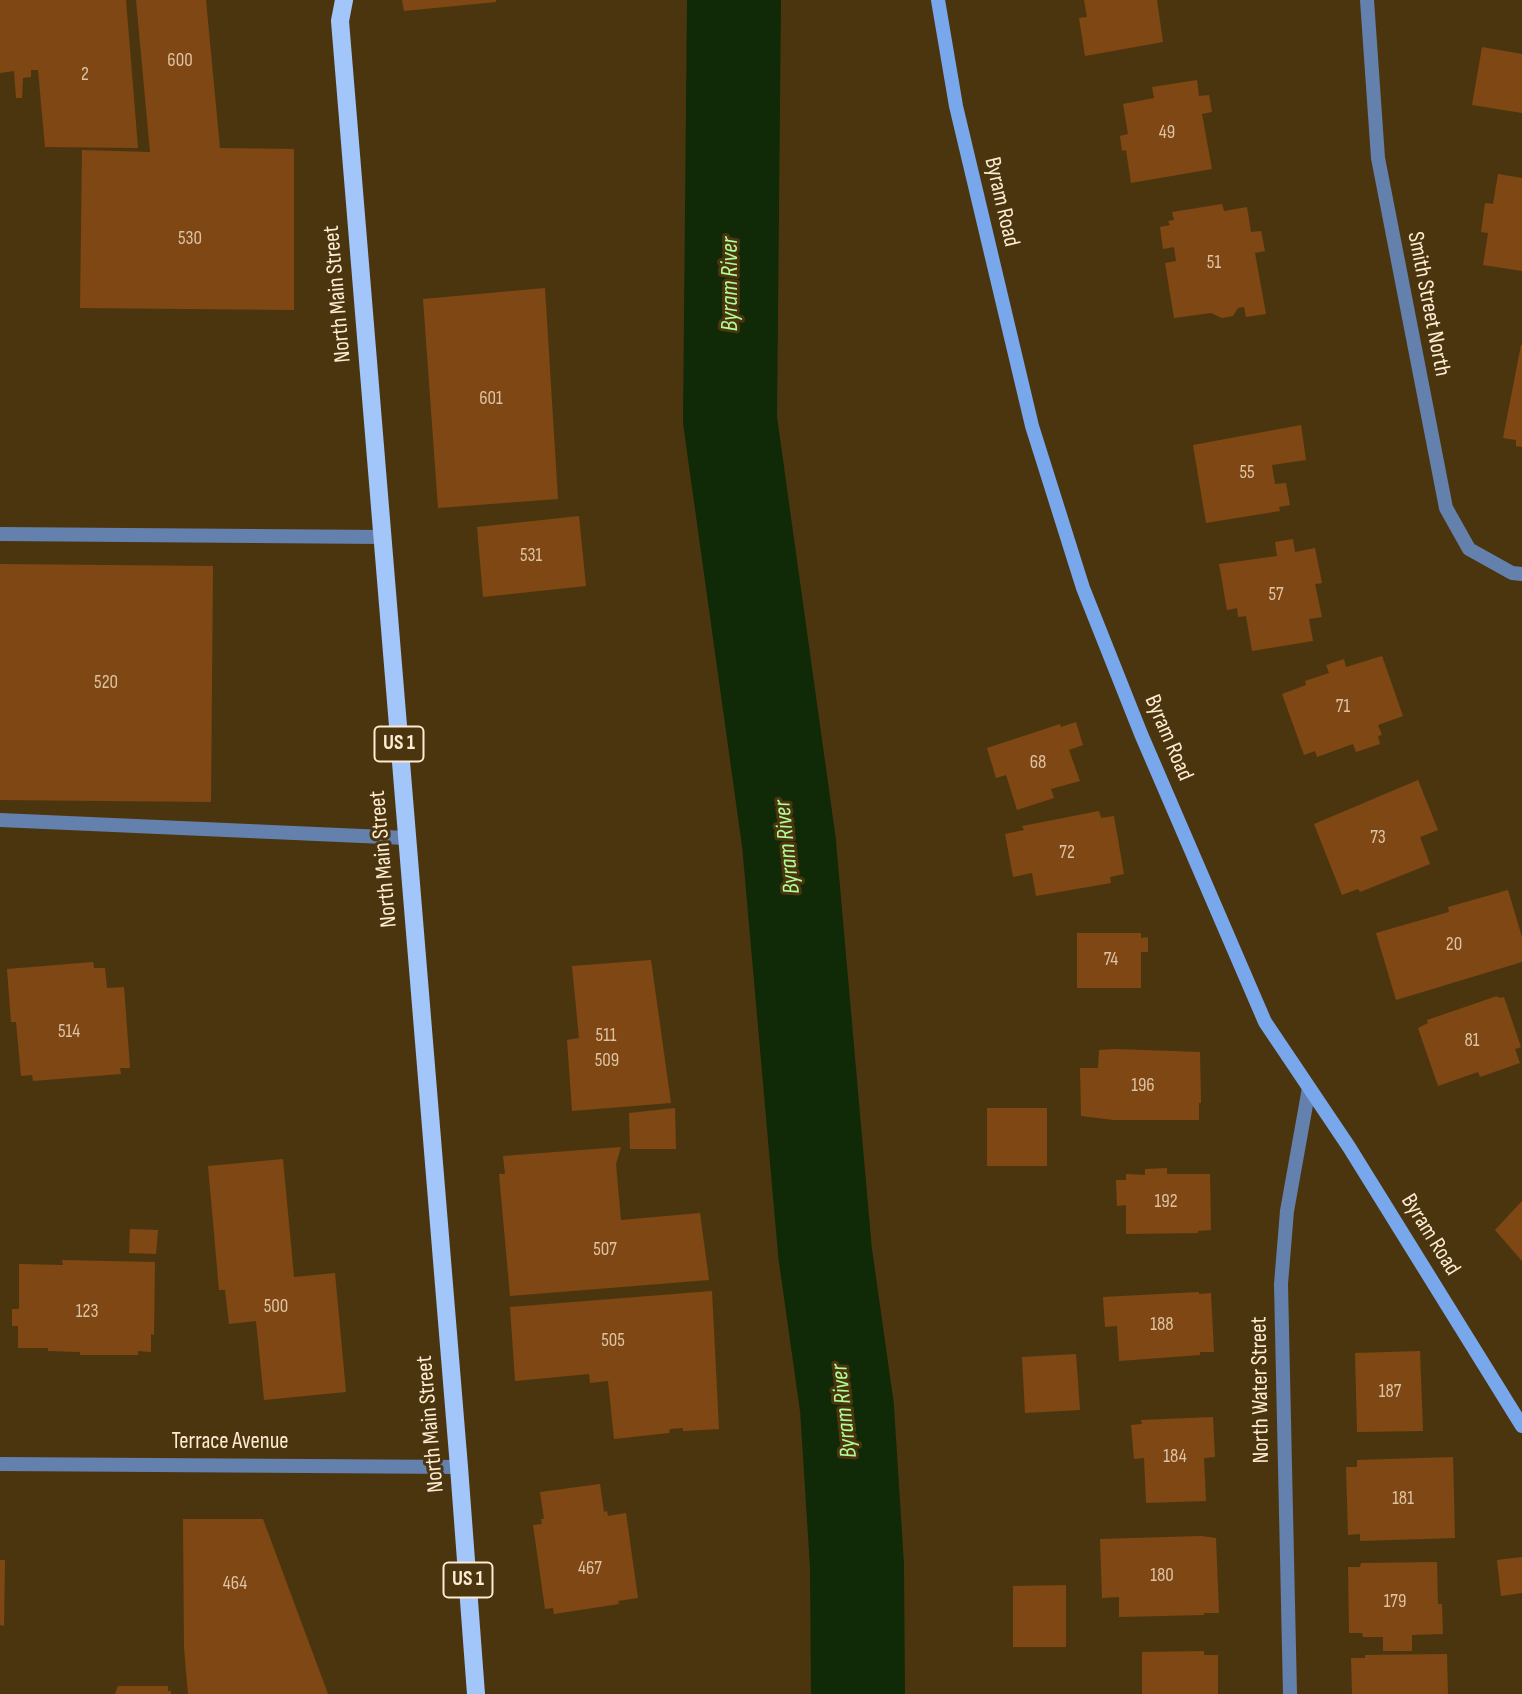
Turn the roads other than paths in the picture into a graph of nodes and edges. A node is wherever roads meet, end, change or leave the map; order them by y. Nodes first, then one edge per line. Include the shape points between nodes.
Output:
1 (329, 0) edge
2 (344, 0) edge
3 (938, 0) edge
4 (1367, 0) edge
5 (340, 21) junction
6 (0, 534) edge
7 (382, 537) junction
8 (1522, 574) edge
9 (0, 820) edge
10 (407, 838) junction
11 (1309, 1087) junction
12 (1522, 1426) edge
13 (0, 1464) edge
14 (460, 1466) junction
15 (476, 1694) edge
16 (1290, 1694) edge

1 - 5 main road, North Main Street / US 1
2 - 5 main road, North Main Street / US 1
3 - 11 main road, Byram Road via 956,106 994,274 1032,426 1083,588 1265,1022
4 - 8 street, Smith Street North via 1378,158 1446,508 1469,549
5 - 7 main road, North Main Street / US 1
6 - 7 street
7 - 10 main road, North Main Street / US 1
9 - 10 street
10 - 14 main road, North Main Street / US 1
11 - 12 main road, Byram Road
11 - 16 street, North Water Street via 1287,1211 1281,1284
13 - 14 street, Terrace Avenue
14 - 15 main road, North Main Street / US 1

